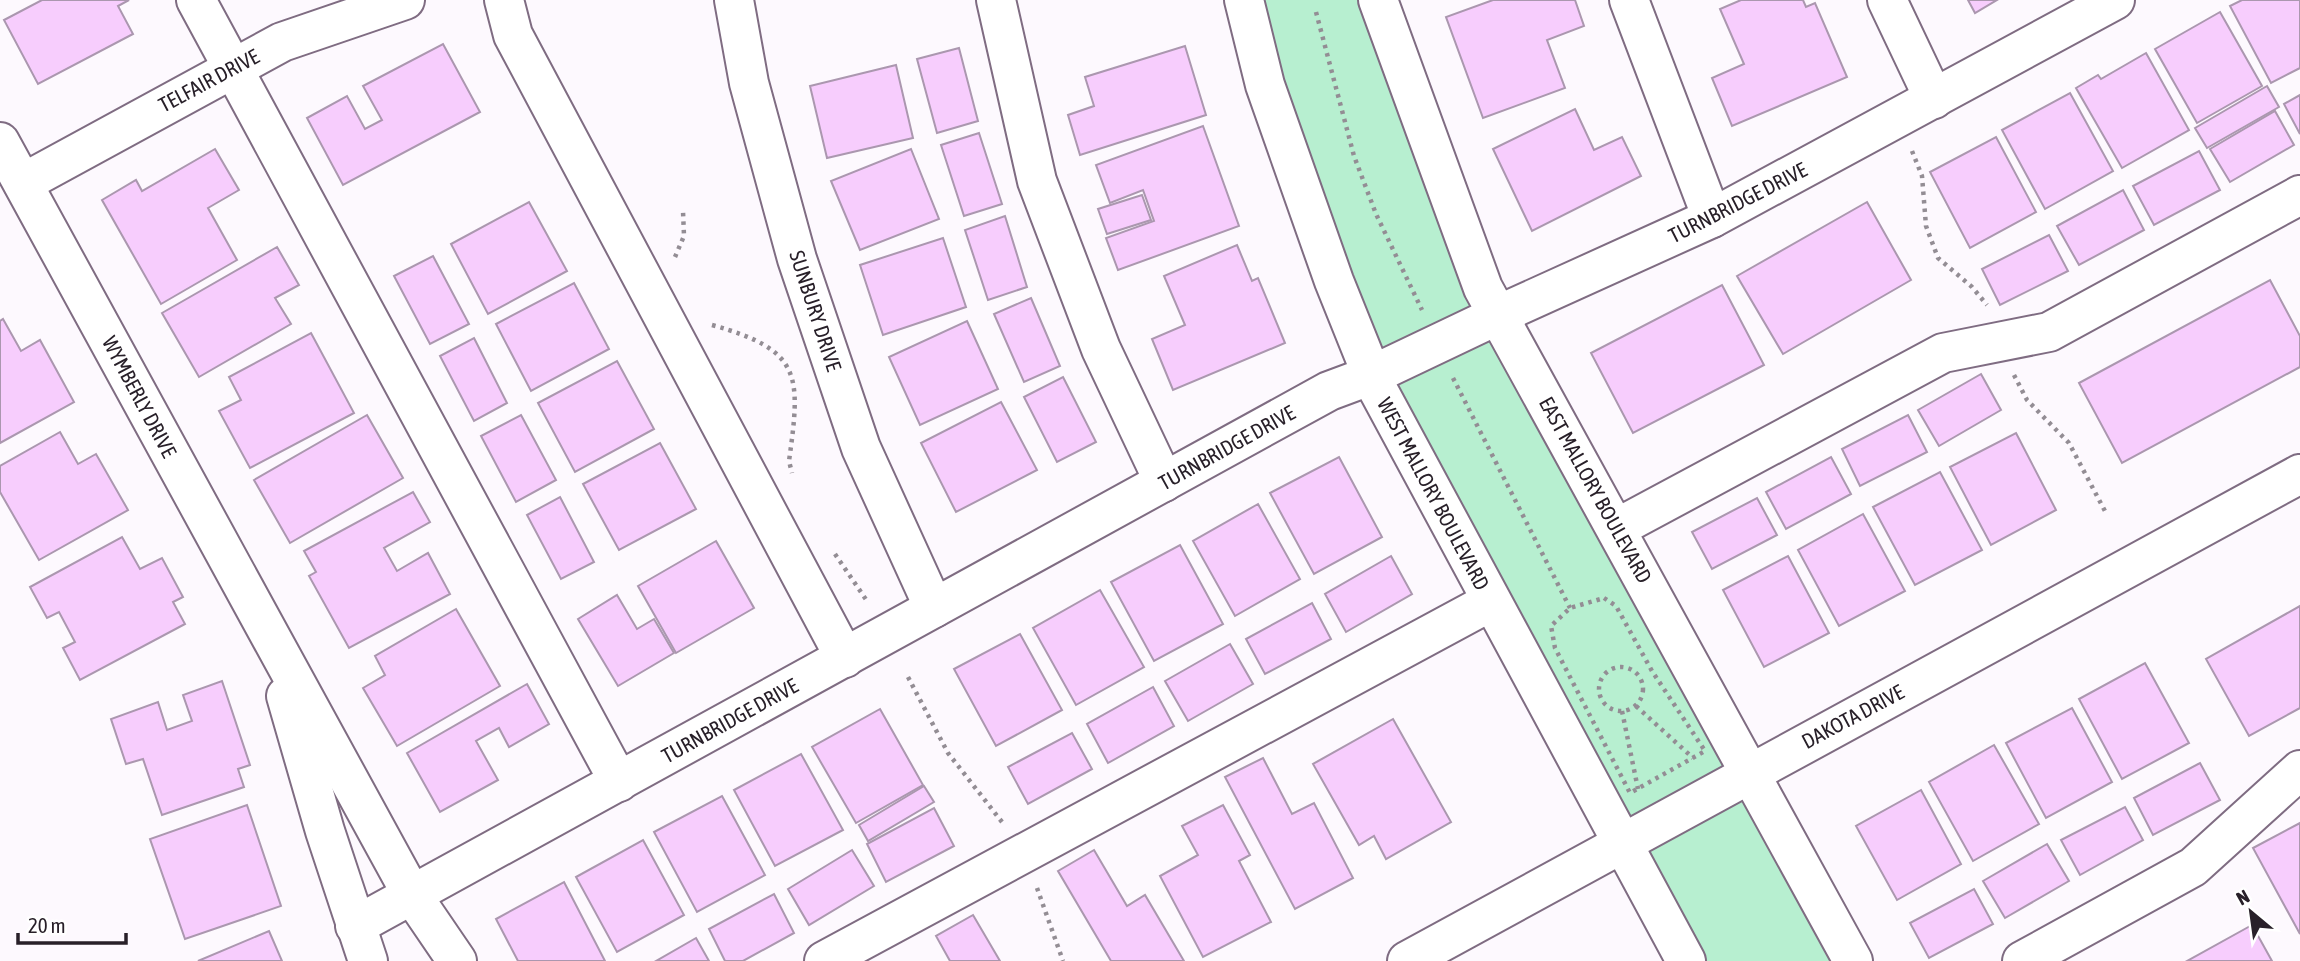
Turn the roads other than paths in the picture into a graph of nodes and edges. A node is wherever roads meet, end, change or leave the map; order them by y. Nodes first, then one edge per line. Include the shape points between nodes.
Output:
1 (196, 0) edge
2 (405, 0) edge
3 (504, 0) edge
4 (734, 0) edge
5 (996, 0) edge
6 (1244, 0) edge
7 (1378, 0) edge
8 (1629, 0) edge
9 (1886, 0) edge
10 (2115, 0) edge
11 (232, 69) junction
12 (1934, 99) junction
13 (0, 142) edge
14 (23, 183) junction
15 (2300, 195) edge
16 (1712, 218) junction
17 (1498, 315) junction
18 (1372, 375) junction
19 (2300, 474) edge
20 (1164, 482) junction
21 (1617, 528) junction
22 (1490, 602) junction
23 (934, 608) junction
24 (277, 653) junction
25 (845, 658) junction
26 (2300, 770) edge
27 (1752, 772) junction
28 (619, 782) junction
29 (1622, 843) junction
30 (412, 895) junction
31 (361, 944) edge
32 (457, 961) edge
33 (824, 961) edge
34 (1407, 961) edge
35 (1686, 961) edge
36 (1853, 961) edge
37 (2022, 961) edge

1 - 11 street
2 - 11 street, TELFAIR DRIVE via 282,42
3 - 25 street via 513,35
4 - 23 street, SUNBURY DRIVE via 749,83 801,271 862,449
5 - 20 street via 1037,181 1101,349
6 - 18 street, WEST MALLORY BOULEVARD via 1265,85
7 - 17 street, EAST MALLORY BOULEVARD via 1483,288
8 - 16 street
9 - 12 street
10 - 12 street, TURNBRIDGE DRIVE
11 - 14 street, TELFAIR DRIVE
11 - 28 street
12 - 16 street, TURNBRIDGE DRIVE
13 - 14 street, WYMBERLY DRIVE
14 - 24 street, WYMBERLY DRIVE
15 - 21 street via 2049,332 1943,353
16 - 17 street, TURNBRIDGE DRIVE
17 - 18 street, TURNBRIDGE DRIVE
17 - 21 street, EAST MALLORY BOULEVARD
18 - 20 street, TURNBRIDGE DRIVE via 1329,391
18 - 22 street, WEST MALLORY BOULEVARD
19 - 27 street, DAKOTA DRIVE
20 - 23 street, TURNBRIDGE DRIVE
21 - 27 street, EAST MALLORY BOULEVARD
22 - 29 street, WEST MALLORY BOULEVARD
22 - 33 street
23 - 25 street, TURNBRIDGE DRIVE
24 - 30 street, WYMBERLY DRIVE
24 - 31 street, WYMBERLY DRIVE via 294,730
25 - 28 street, TURNBRIDGE DRIVE
26 - 37 street via 2193,867
27 - 29 street, DAKOTA DRIVE
27 - 36 street, EAST MALLORY BOULEVARD
28 - 30 street, TURNBRIDGE DRIVE
29 - 34 street, DAKOTA DRIVE
29 - 35 street, WEST MALLORY BOULEVARD
30 - 31 street, TURNBRIDGE DRIVE
30 - 32 street, WYMBERLY DRIVE

